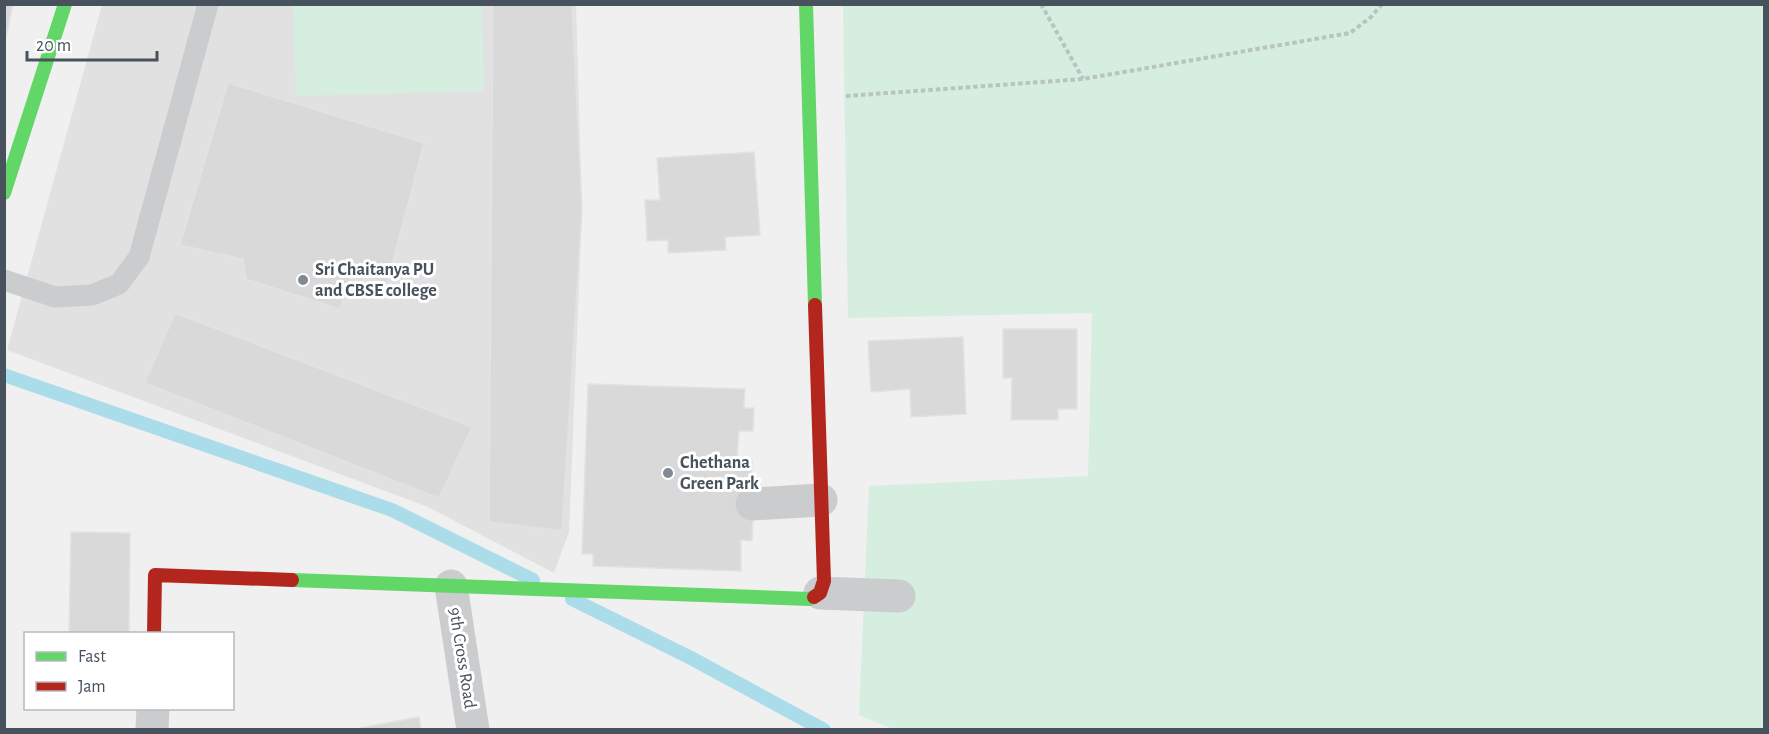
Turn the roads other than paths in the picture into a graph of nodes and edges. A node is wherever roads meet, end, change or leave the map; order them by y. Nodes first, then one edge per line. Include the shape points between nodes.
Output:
1 (65, 4) edge
2 (208, 4) edge
3 (806, 4) edge
4 (9, 163) edge
5 (4, 193) edge
6 (4, 280) edge
7 (821, 500) junction
8 (752, 504) dead end
9 (451, 586) junction
10 (820, 593) junction
11 (899, 596) dead end
12 (154, 632) edge
13 (153, 710) edge
14 (152, 729) edge
15 (473, 729) edge

1 - 4 street
2 - 6 lane via 139,257 120,284 92,295 56,297
3 - 7 street
4 - 5 street
7 - 8 street
7 - 10 street via 824,581
9 - 10 street via 809,599
9 - 12 street via 155,575
9 - 15 street, 9th Cross Road
10 - 11 street
13 - 14 street

